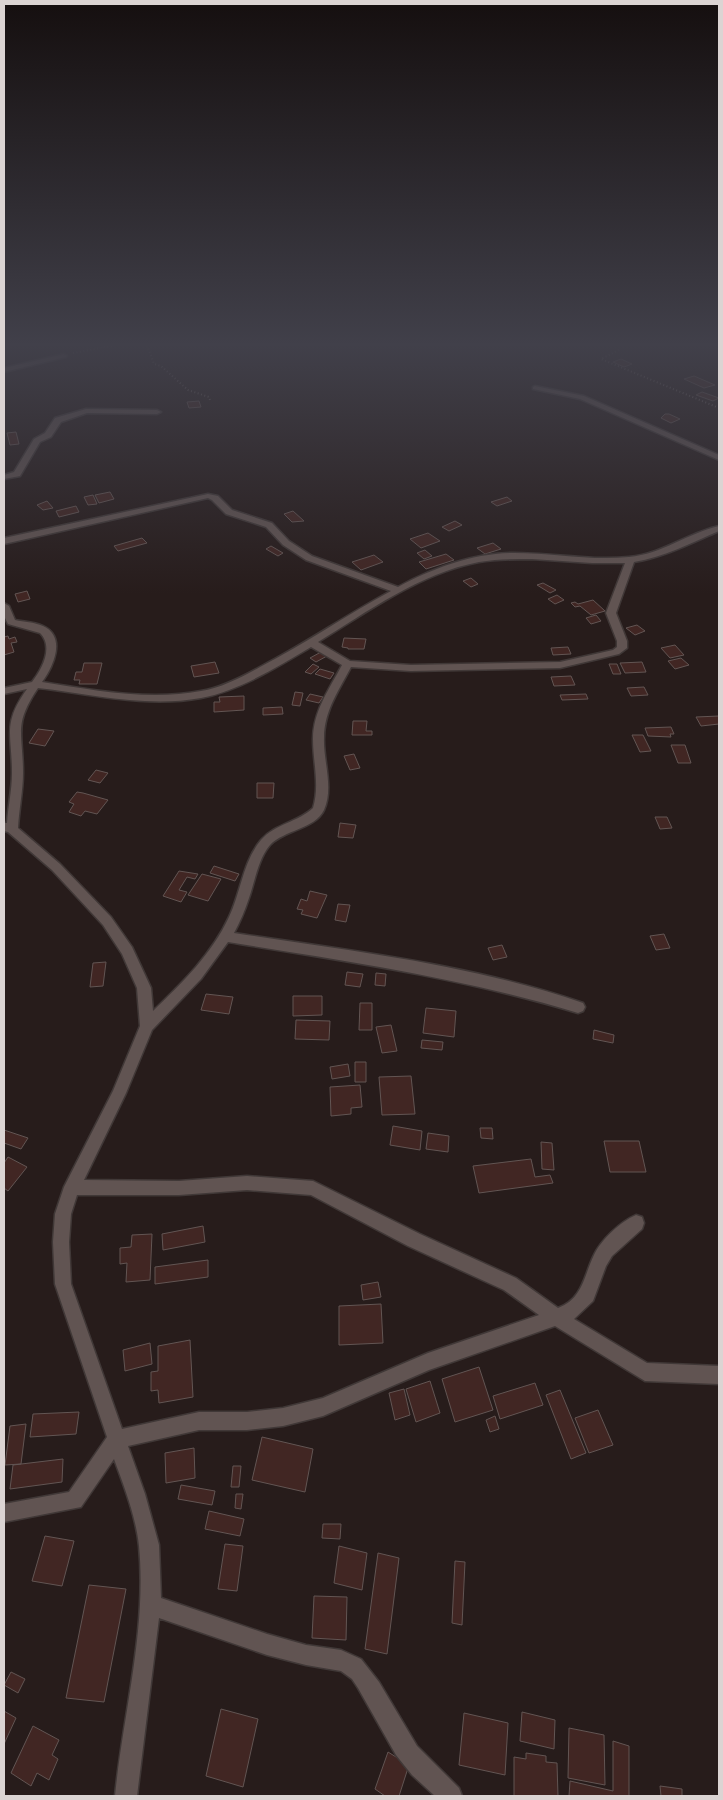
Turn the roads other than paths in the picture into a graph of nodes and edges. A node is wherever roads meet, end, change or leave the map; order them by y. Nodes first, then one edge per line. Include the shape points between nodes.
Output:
1 (54, 426) edge
2 (647, 426) edge
3 (719, 458) edge
4 (4, 477) edge
5 (719, 528) edge
6 (4, 541) edge
7 (630, 560) junction
8 (397, 590) junction
9 (4, 606) edge
10 (312, 643) junction
11 (348, 664) junction
12 (34, 685) junction
13 (4, 690) edge
14 (8, 828) edge
15 (226, 937) junction
16 (578, 1007) dead end
17 (147, 1026) junction
18 (72, 1187) junction
19 (636, 1222) dead end
20 (556, 1317) junction
21 (719, 1375) edge
22 (117, 1439) junction
23 (4, 1513) edge
24 (151, 1605) junction
25 (126, 1796) edge
26 (451, 1796) edge

1 - 4 street via 48,435 37,441 17,474
2 - 3 street
5 - 7 street via 658,554
6 - 8 street via 208,496 230,512 269,525 286,544 309,558
7 - 8 street via 478,559 438,570
7 - 11 street via 611,613 622,641 622,648 616,652 560,665 411,668
8 - 10 street
9 - 12 street via 11,622 40,628 47,633 52,652 48,665
10 - 11 street
10 - 12 street via 237,682 214,692 193,696 84,692
11 - 15 street via 324,709 319,729 320,805 315,814 304,822 267,840 260,850
12 - 13 street
12 - 14 street via 20,706 14,727 17,765
14 - 17 street via 56,867 106,921 127,951 144,988
15 - 16 street via 427,968 525,990
15 - 17 street via 192,981
17 - 18 street via 119,1093
18 - 20 street via 179,1188 247,1182 313,1188 414,1240 510,1284
18 - 22 street via 63,1214 64,1284
19 - 20 street via 614,1241 600,1261 592,1289 583,1302
20 - 21 street via 645,1372
20 - 22 street via 428,1362 323,1407 248,1421 199,1421
22 - 23 street via 74,1500
22 - 24 street via 149,1545
24 - 25 street
24 - 26 street via 284,1649 341,1660 358,1671 404,1746 428,1776

